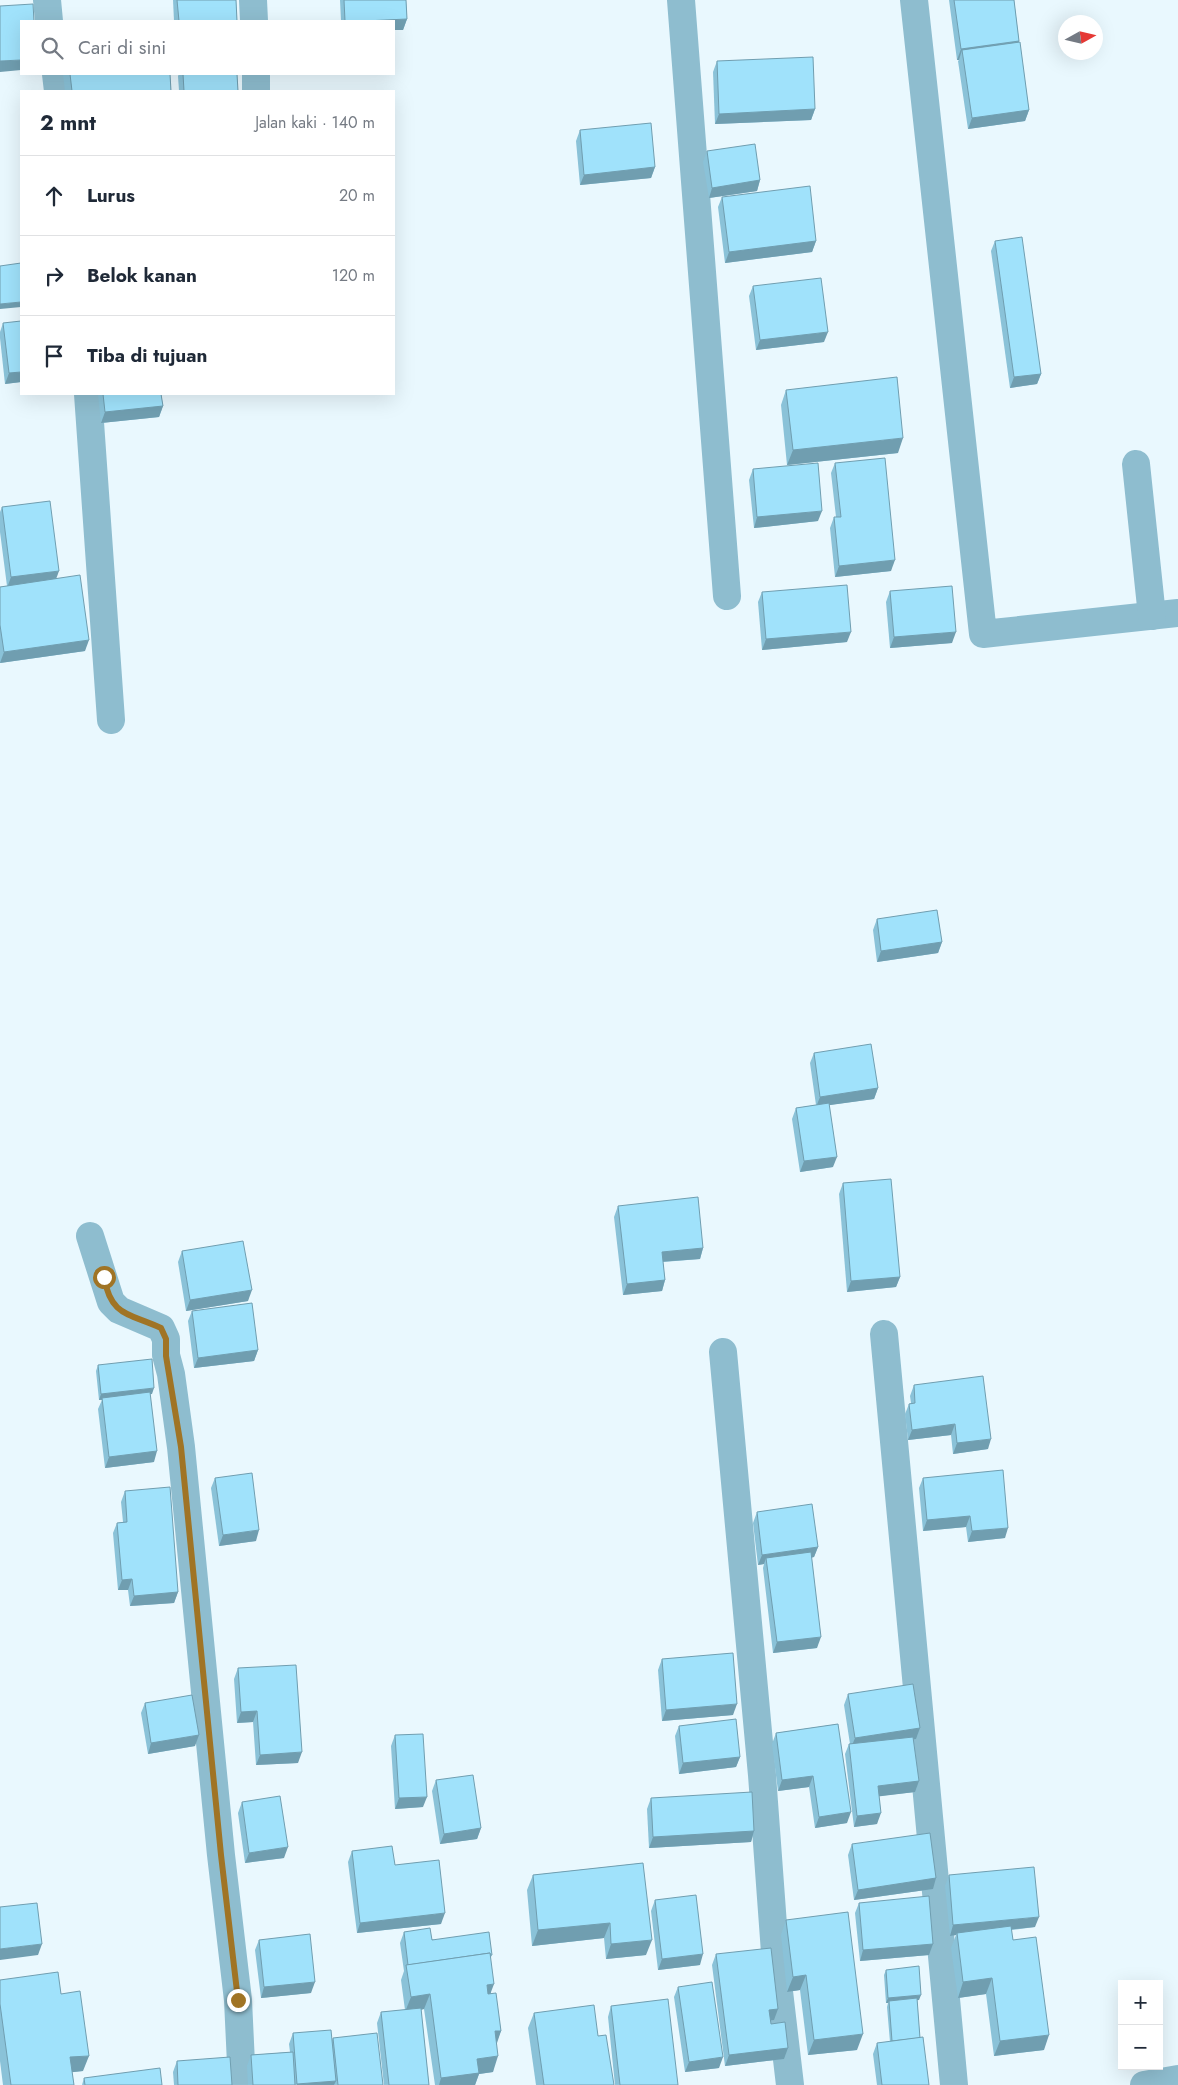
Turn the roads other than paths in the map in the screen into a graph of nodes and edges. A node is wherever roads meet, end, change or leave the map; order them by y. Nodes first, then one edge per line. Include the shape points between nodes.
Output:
1 (47, 0) edge
2 (253, 0) edge
3 (681, 0) edge
4 (914, 0) edge
5 (49, 20) edge
6 (254, 20) edge
7 (56, 75) edge
8 (256, 75) edge
9 (58, 90) edge
10 (256, 90) edge
11 (88, 395) edge
12 (1136, 464) dead end
13 (727, 596) dead end
14 (1165, 614) edge
15 (110, 720) dead end
16 (90, 1236) dead end
17 (884, 1334) dead end
18 (723, 1352) dead end
19 (1178, 2079) edge
20 (242, 2085) edge
21 (790, 2085) edge
22 (954, 2085) edge
23 (1144, 2085) edge

1 - 5 street
2 - 6 street
3 - 13 street
4 - 14 street via 983,634
7 - 9 street
8 - 10 street
11 - 15 street
12 - 14 street
16 - 20 street via 111,1302 119,1310 161,1328 166,1339 181,1447 238,2000
17 - 22 street
18 - 21 street via 776,1966
19 - 23 street

